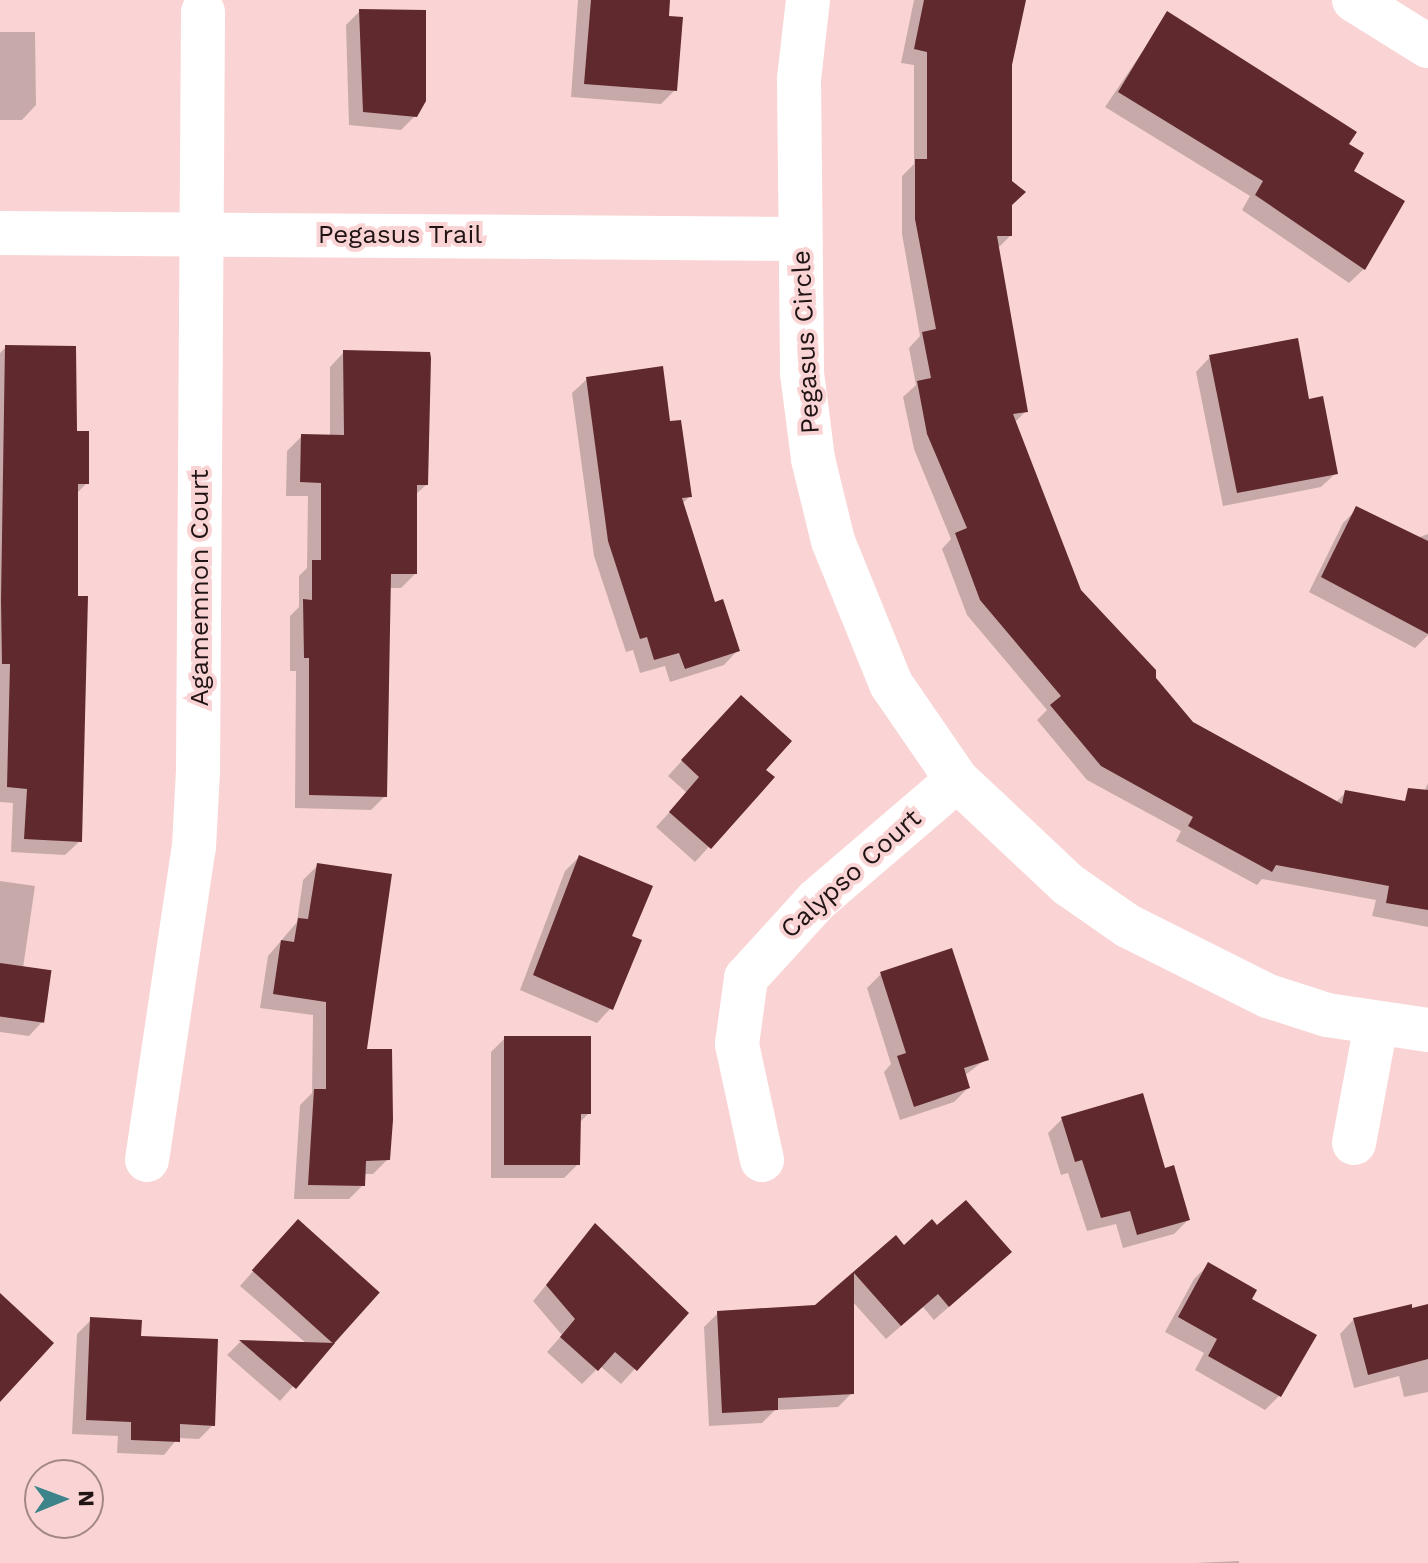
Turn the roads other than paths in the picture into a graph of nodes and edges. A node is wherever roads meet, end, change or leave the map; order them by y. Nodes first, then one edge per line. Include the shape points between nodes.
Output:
1 (808, 0) edge
2 (1354, 0) edge
3 (203, 12) dead end
4 (1428, 46) edge
5 (0, 233) edge
6 (200, 234) junction
7 (800, 239) junction
8 (957, 780) junction
9 (1376, 1024) junction
10 (1428, 1030) edge
11 (1354, 1143) dead end
12 (147, 1160) dead end
13 (762, 1160) dead end

1 - 7 street, Pegasus Circle via 799,79
2 - 4 street
3 - 6 street, Agamemnon Court
5 - 6 street, Pegasus Trail
6 - 7 street, Pegasus Trail
6 - 12 street, Agamemnon Court via 194,847
7 - 8 street, Pegasus Circle via 802,373 813,459 833,541 891,684
8 - 9 street, Pegasus Circle via 1069,885 1128,926 1268,996
8 - 13 street, Calypso Court via 817,900 746,978 737,1044
9 - 10 street, Pegasus Circle
9 - 11 street

